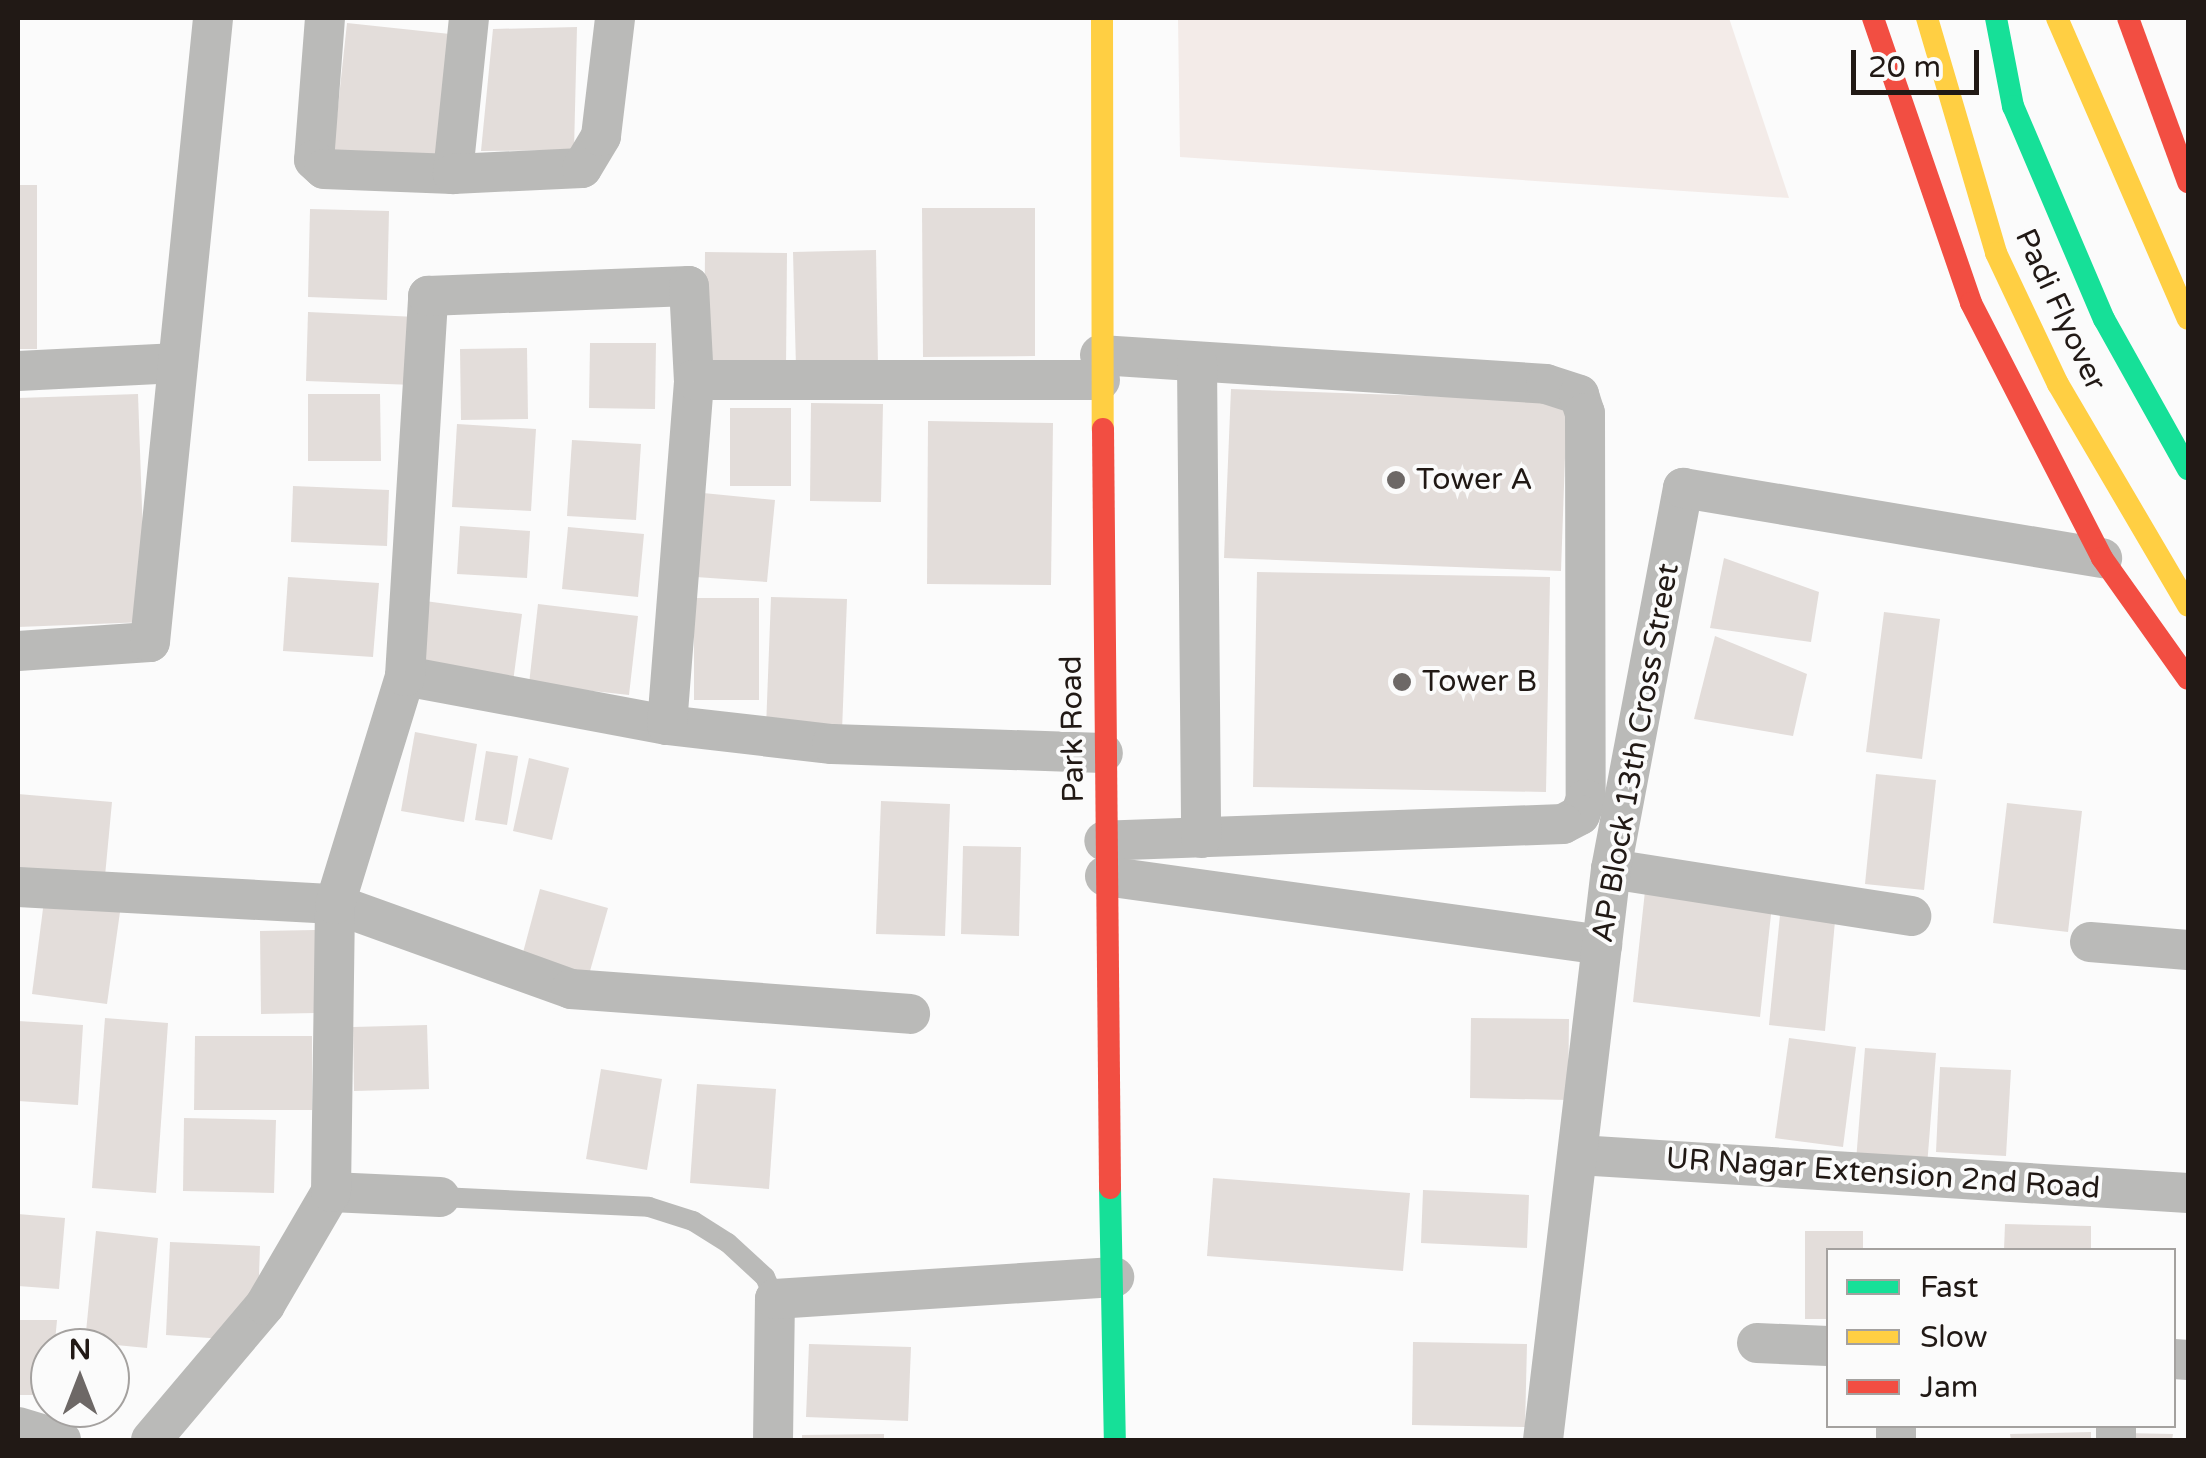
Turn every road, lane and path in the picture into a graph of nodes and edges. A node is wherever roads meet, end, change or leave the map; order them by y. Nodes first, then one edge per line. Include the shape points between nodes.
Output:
1 (212, 18) edge
2 (325, 18) edge
3 (469, 18) edge
4 (615, 18) edge
5 (1102, 18) edge
6 (1873, 18) edge
7 (1927, 18) edge
8 (1996, 18) edge
9 (2057, 18) edge
10 (2128, 18) edge
11 (453, 174) junction
12 (2188, 182) edge
13 (2188, 319) edge
14 (1198, 362) junction
15 (178, 363) junction
16 (1100, 368) junction
17 (18, 371) edge
18 (694, 380) junction
19 (2188, 469) edge
20 (2102, 558) junction
21 (2188, 606) edge
22 (18, 651) edge
23 (405, 676) junction
24 (2188, 680) edge
25 (667, 725) junction
26 (1103, 753) junction
27 (1201, 838) junction
28 (1104, 859) junction
29 (1610, 870) junction
30 (18, 887) edge
31 (335, 904) junction
32 (1911, 916) dead end
33 (2090, 942) dead end
34 (1602, 945) junction
35 (2188, 950) edge
36 (910, 1014) dead end
37 (1578, 1155) junction
38 (331, 1192) junction
39 (2188, 1192) edge
40 (440, 1197) joint
41 (1114, 1277) junction
42 (775, 1298) junction
43 (1757, 1343) dead end
44 (1826, 1346) edge
45 (18, 1427) edge
46 (61, 1440) edge
47 (151, 1440) edge
48 (773, 1440) edge
49 (1115, 1440) edge
50 (1544, 1440) edge

1 - 15 street
2 - 11 street via 314,160 324,169
3 - 11 street
4 - 11 street via 601,136 582,168
5 - 16 main road, Park Road
6 - 20 main road via 1971,303
7 - 21 main road, Padi Flyover via 1996,253 2058,384
8 - 19 main road via 2013,106 2096,301
9 - 13 main road
10 - 12 main road
14 - 16 street
14 - 27 street
14 - 27 street via 1546,384 1579,395 1585,433 1586,799 1580,815 1563,824
15 - 17 street
15 - 22 street via 150,642
16 - 18 street
16 - 26 main road, Park Road
18 - 23 street via 689,286 428,296
18 - 25 street
20 - 24 main road
20 - 29 street, AP Block 13th Cross Street via 1682,488
23 - 25 street
23 - 31 street
25 - 26 street via 832,744
26 - 28 main road, Park Road
27 - 28 street
28 - 34 street
28 - 41 main road, Park Road
29 - 32 street
29 - 34 street, AP Block 13th Cross Street
30 - 31 street
31 - 36 street via 571,989
31 - 38 street
33 - 35 street
34 - 37 street, AP Block 13th Cross Street
37 - 39 street, UR Nagar Extension 2nd Road
37 - 50 street, AP Block 13th Cross Street
38 - 40 street
38 - 47 street via 265,1305
40 - 42 lane via 648,1207 693,1222 728,1244 765,1277
41 - 42 street
41 - 49 main road, Park Road
42 - 48 street
43 - 44 street
45 - 46 street

